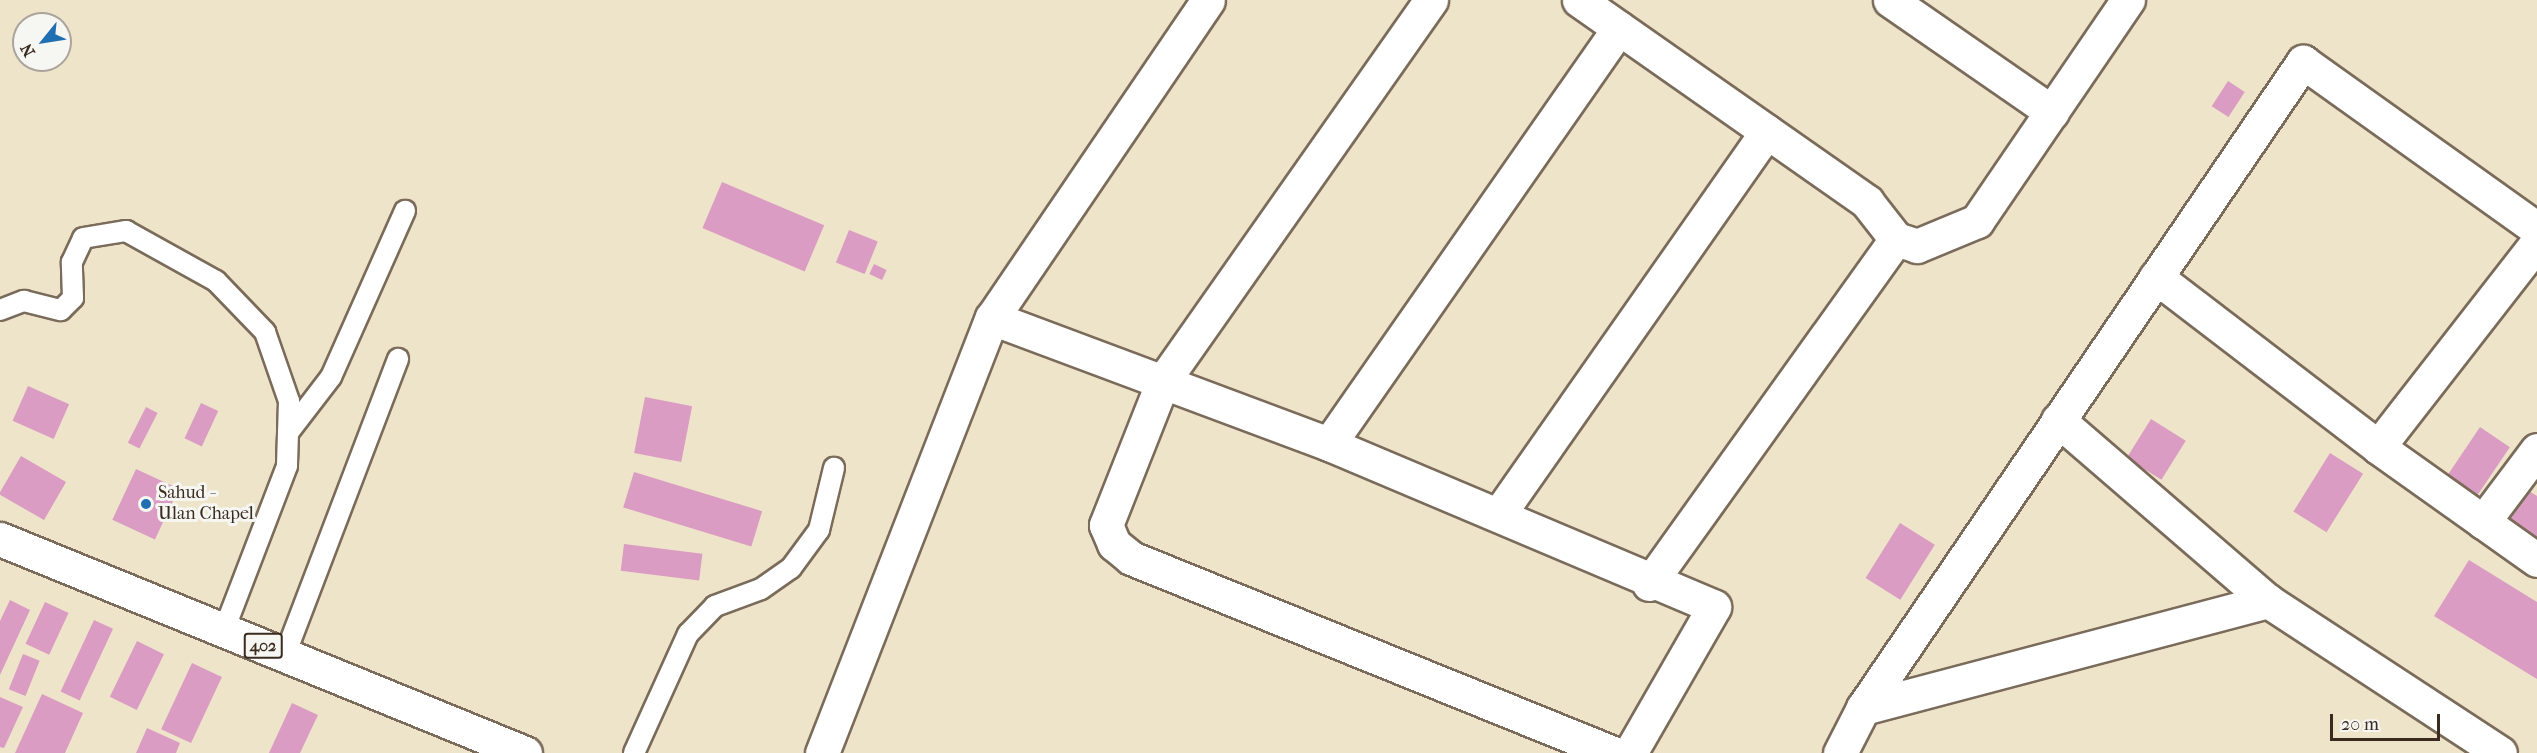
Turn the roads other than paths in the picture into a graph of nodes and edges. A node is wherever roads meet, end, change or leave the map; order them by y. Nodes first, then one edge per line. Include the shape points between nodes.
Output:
1 (1208, 0) edge
2 (1431, 0) edge
3 (1579, 0) edge
4 (1890, 0) edge
5 (2128, 0) edge
6 (1619, 28) junction
7 (2052, 112) junction
8 (1767, 131) junction
9 (405, 211) dead end
10 (2537, 229) edge
11 (1896, 239) junction
12 (2537, 243) edge
13 (2156, 277) junction
14 (0, 310) edge
15 (992, 318) junction
16 (398, 359) dead end
17 (1163, 381) junction
18 (2058, 420) junction
19 (288, 434) junction
20 (1329, 444) junction
21 (2378, 447) junction
22 (2537, 450) edge
23 (834, 468) dead end
24 (1499, 514) junction
25 (2483, 522) junction
26 (0, 539) edge
27 (2537, 560) edge
28 (1649, 584) junction
29 (2268, 601) junction
30 (224, 630) junction
31 (285, 655) junction
32 (1863, 708) junction
33 (2492, 750) edge
34 (525, 753) edge
35 (634, 753) edge
36 (822, 753) edge
37 (1613, 753) edge
38 (1630, 753) edge
39 (1840, 753) edge

1 - 15 street
2 - 17 street
3 - 6 street
4 - 7 street
5 - 7 street
6 - 8 street
6 - 20 street
7 - 11 street via 1977,221 1917,246
8 - 11 street via 1867,202
8 - 24 street
9 - 19 lane via 331,377
10 - 13 street via 2303,62
11 - 28 street
12 - 21 street
13 - 18 street
13 - 21 street
14 - 19 lane via 24,301 61,310 73,298 72,262 83,238 126,231 216,281 265,333 289,401
15 - 17 street
15 - 36 street
16 - 31 lane
17 - 20 street
17 - 37 street via 1106,525 1114,544 1131,558
18 - 29 street
18 - 32 street
19 - 30 lane via 287,466
20 - 24 street
21 - 25 street
22 - 25 street
23 - 35 lane via 819,530 791,568 761,589 715,606 688,634
24 - 28 street
25 - 27 street
26 - 30 street, 402
28 - 38 street via 1714,607
29 - 32 street
29 - 33 street
30 - 31 street, 402
31 - 34 street, 402
32 - 39 street

